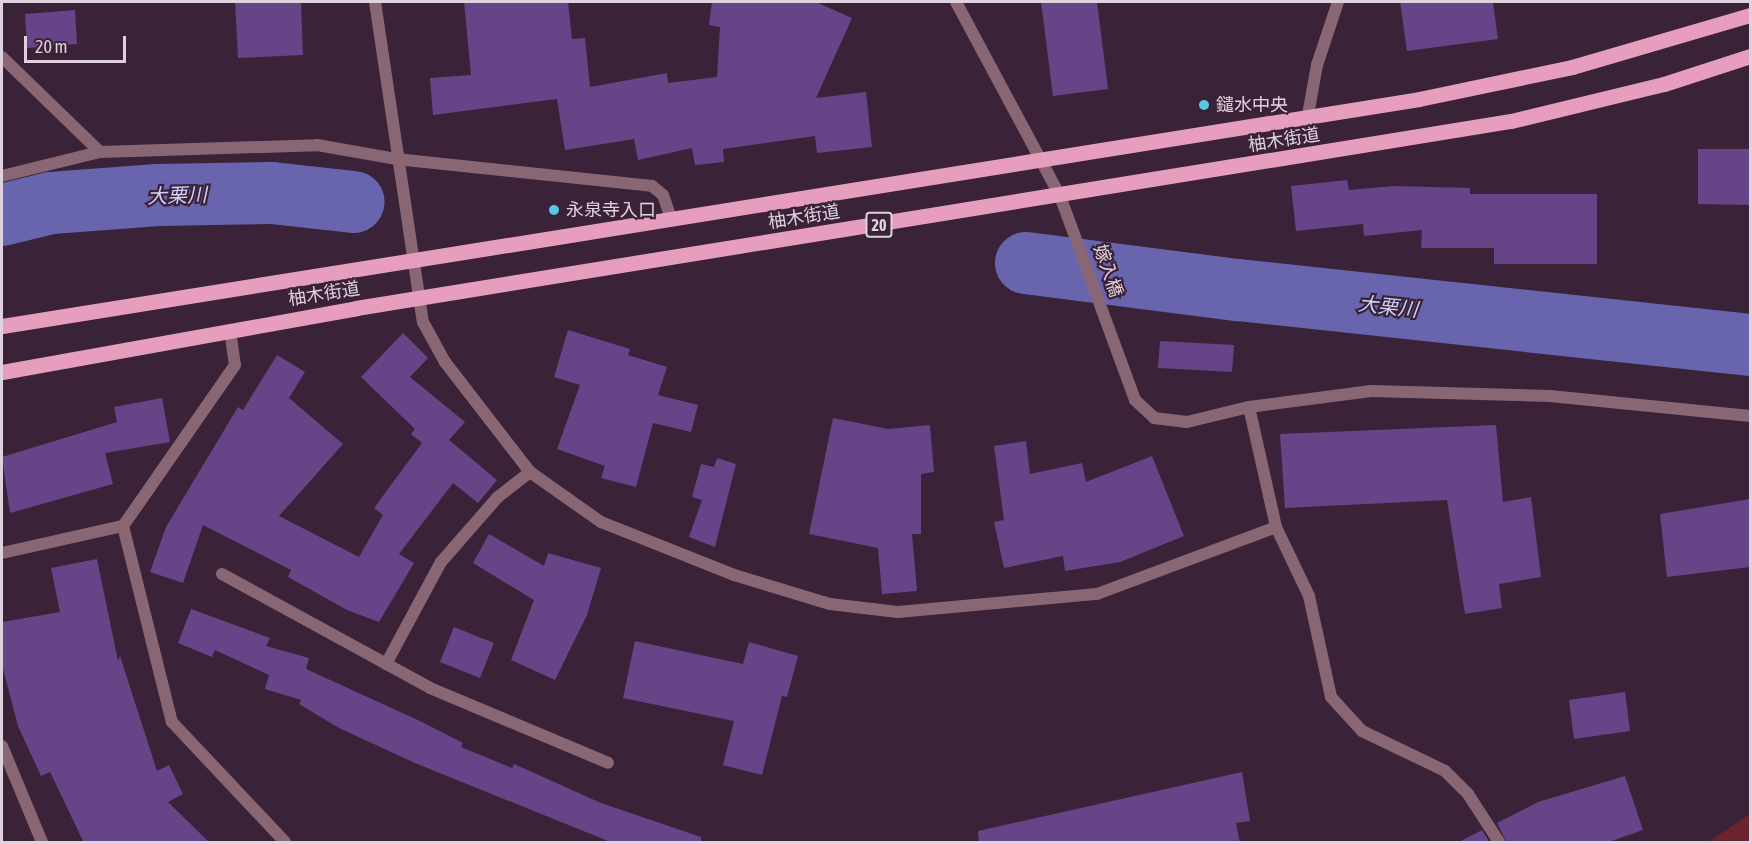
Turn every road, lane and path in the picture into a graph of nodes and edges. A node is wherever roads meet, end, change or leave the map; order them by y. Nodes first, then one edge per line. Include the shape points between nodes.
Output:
1 (375, 2) edge
2 (956, 2) edge
3 (1338, 2) edge
4 (1750, 15) edge
5 (1750, 56) edge
6 (2, 57) edge
7 (1308, 116) junction
8 (100, 152) junction
9 (1043, 159) junction
10 (397, 163) junction
11 (2, 176) edge
12 (1060, 196) junction
13 (671, 218) junction
14 (412, 261) junction
15 (419, 298) junction
16 (2, 326) edge
17 (230, 330) junction
18 (2, 372) edge
19 (1249, 407) junction
20 (1750, 416) edge
21 (530, 472) junction
22 (123, 526) junction
23 (1276, 527) junction
24 (2, 553) edge
25 (222, 574) dead end
26 (386, 664) junction
27 (2, 746) edge
28 (608, 764) dead end
29 (42, 843) edge
30 (285, 843) edge
31 (1499, 843) edge

1 - 10 street
2 - 9 street, 嫁入橋
3 - 7 street via 1317,65
4 - 7 main road, 柚木街道 / 20 via 1538,76
5 - 12 main road, 柚木街道 / 20 via 1664,84 1511,121
6 - 8 street
7 - 9 main road, 柚木街道 / 20
8 - 10 street via 317,145
8 - 11 street
9 - 12 street, 嫁入橋
9 - 13 main road, 柚木街道 / 20
10 - 13 street via 652,186 663,195
10 - 14 street
12 - 15 main road, 柚木街道 / 20
12 - 19 street, 嫁入橋 via 1136,400 1154,418 1186,422
13 - 14 main road, 柚木街道 / 20
14 - 15 street
14 - 16 main road, 柚木街道 / 20
15 - 17 main road, 柚木街道 / 20
15 - 21 street via 432,342
17 - 18 main road, 柚木街道 / 20
17 - 22 street via 235,365
19 - 20 street, 嫁入橋 via 1371,391 1485,392
19 - 23 street
21 - 23 street via 601,522 642,540 734,575 864,612 1096,594
21 - 26 street via 498,497 441,562
22 - 24 street
22 - 30 street via 172,722
23 - 31 street via 1309,596 1331,697 1362,731 1445,771 1468,794
25 - 26 street
26 - 28 street via 430,688
27 - 29 street

